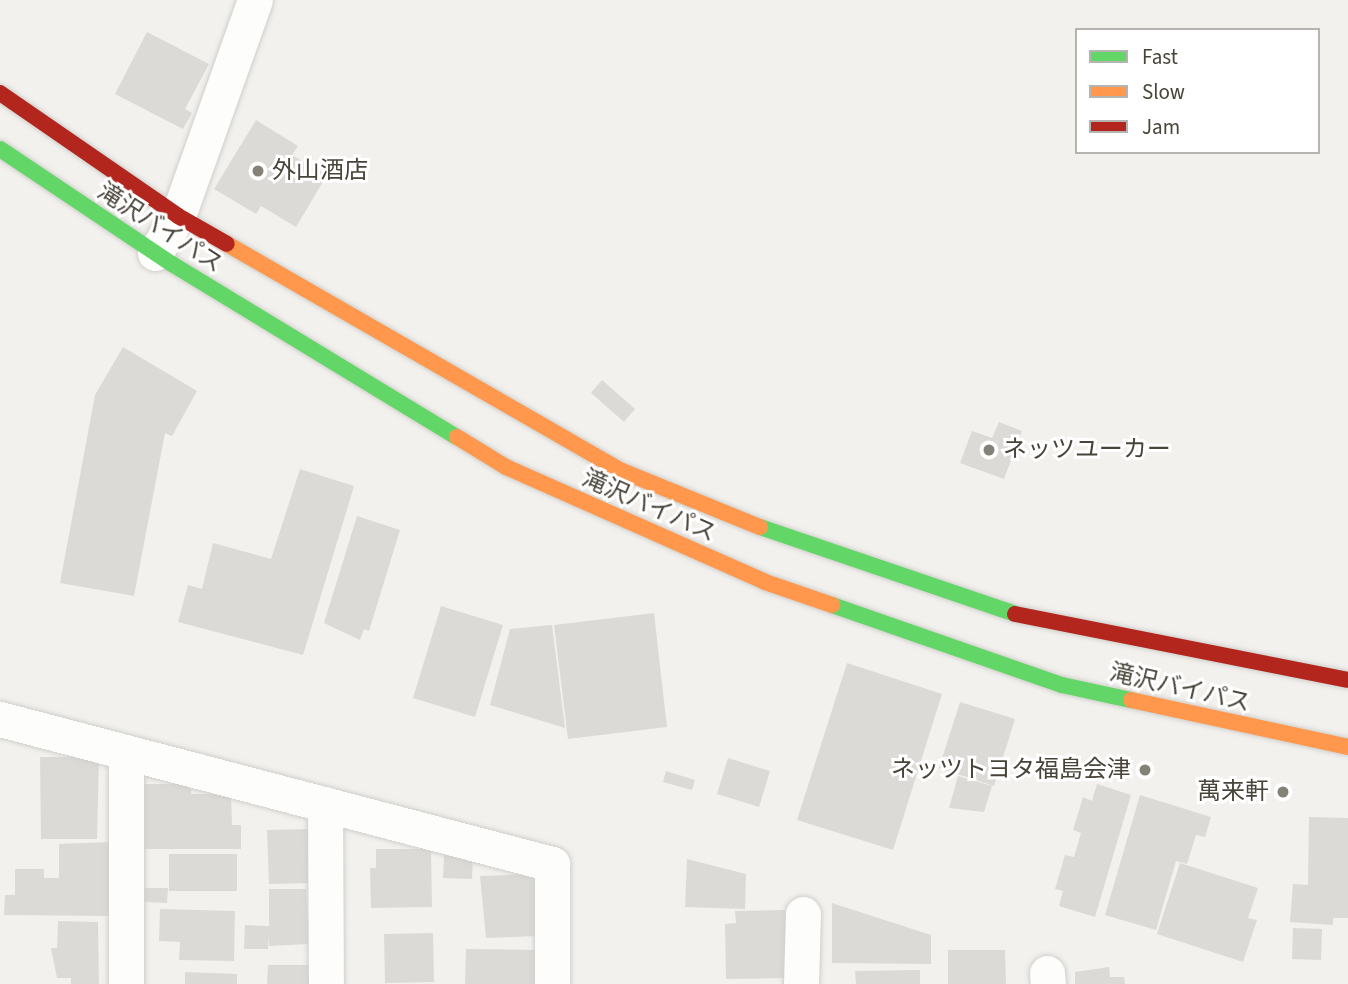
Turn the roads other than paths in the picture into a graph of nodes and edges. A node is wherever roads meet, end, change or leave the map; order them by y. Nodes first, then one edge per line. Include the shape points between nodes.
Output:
1 (255, 0) edge
2 (0, 93) edge
3 (0, 149) edge
4 (178, 216) junction
5 (155, 253) junction
6 (1348, 680) edge
7 (0, 719) edge
8 (1348, 747) edge
9 (126, 752) junction
10 (325, 804) junction
11 (803, 914) dead end
12 (126, 984) edge
13 (326, 984) edge
14 (552, 984) edge
15 (801, 984) edge

1 - 4 street
2 - 4 highway, 滝沢バイパス
3 - 5 highway, 滝沢バイパス
4 - 5 street
4 - 6 highway, 滝沢バイパス via 622,471 803,544 1021,616
5 - 8 highway, 滝沢バイパス via 506,467 765,582 1062,685
7 - 9 street
9 - 10 street
9 - 12 street
10 - 13 street
10 - 14 street via 552,864
11 - 15 street

